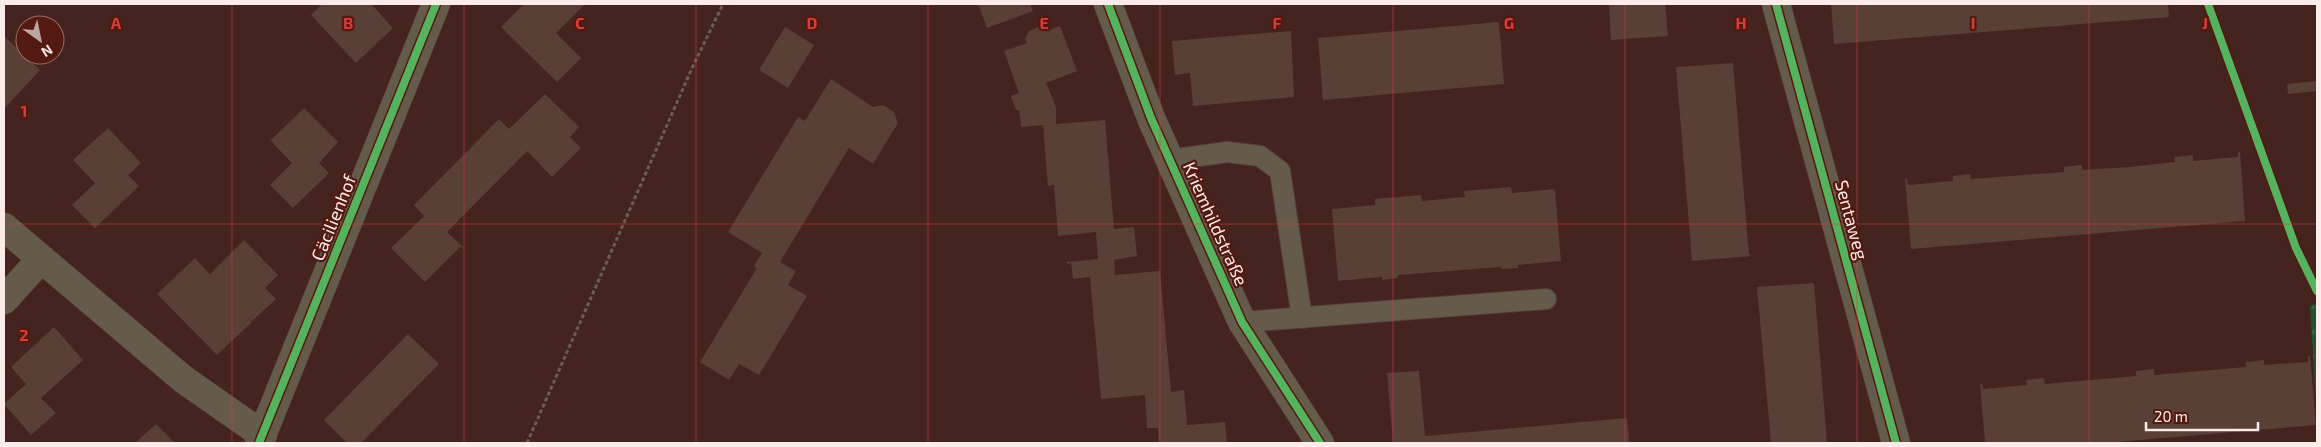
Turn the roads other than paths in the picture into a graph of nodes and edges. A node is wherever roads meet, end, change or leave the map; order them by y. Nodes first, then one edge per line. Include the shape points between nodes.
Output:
1 (436, 4) edge
2 (1108, 4) edge
3 (1776, 4) edge
4 (1170, 160) junction
5 (4, 227) edge
6 (41, 260) junction
7 (1546, 299) dead end
8 (4, 300) edge
9 (1302, 318) junction
10 (1242, 322) junction
11 (261, 439) edge
12 (1320, 443) edge
13 (1896, 443) edge

1 - 11 street, Cäcilienhof
2 - 4 street, Kriemhildstraße
3 - 13 street, Sentaweg
4 - 9 lane via 1227,152 1260,156 1280,171
4 - 10 street, Kriemhildstraße
5 - 6 street, Cäcilienhof
6 - 8 street
6 - 11 street, Cäcilienhof via 183,379
7 - 9 lane
9 - 10 lane
10 - 12 street, Kriemhildstraße

